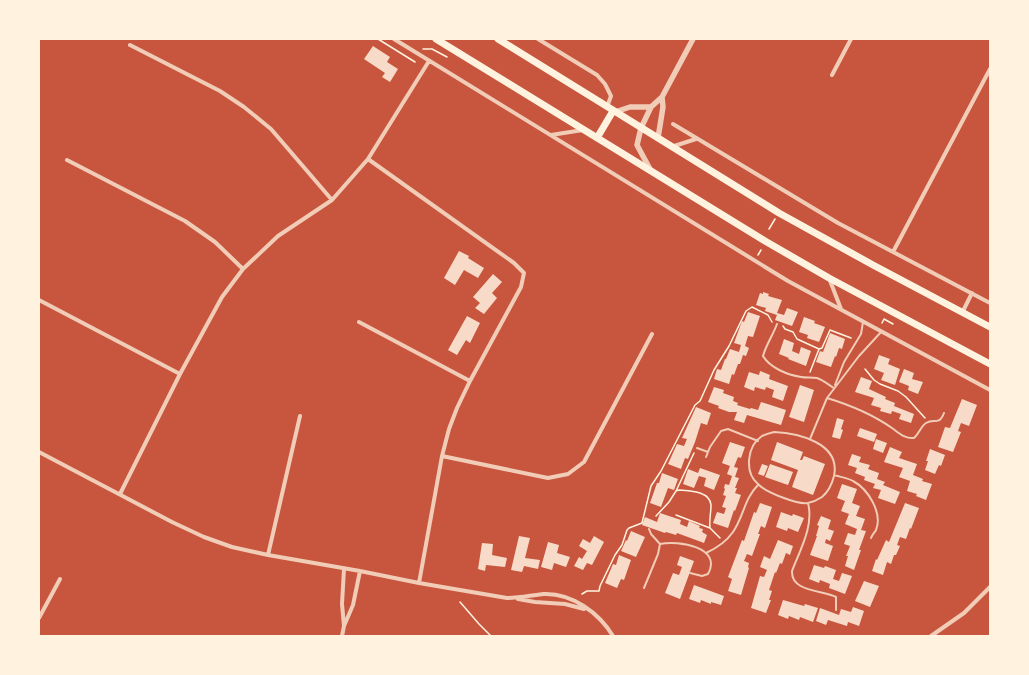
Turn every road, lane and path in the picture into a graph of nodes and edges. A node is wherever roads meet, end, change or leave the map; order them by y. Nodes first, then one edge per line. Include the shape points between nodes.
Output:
1 (378, 39) edge
2 (394, 39) edge
3 (436, 39) edge
4 (498, 39) edge
5 (538, 39) edge
6 (694, 39) edge
7 (851, 39) edge
8 (130, 45) dead end
9 (421, 49) dead end
10 (447, 58) dead end
11 (429, 61) junction
12 (415, 62) dead end
13 (990, 69) edge
14 (832, 75) dead end
15 (662, 97) junction
16 (651, 107) junction
17 (612, 110) junction
18 (673, 124) dead end
19 (641, 128) junction
20 (583, 130) junction
21 (551, 136) junction
22 (597, 138) junction
23 (658, 138) junction
24 (696, 138) junction
25 (671, 147) junction
26 (67, 160) dead end
27 (368, 160) junction
28 (651, 171) junction
29 (332, 200) junction
30 (775, 219) dead end
31 (769, 229) dead end
32 (761, 250) dead end
33 (893, 252) junction
34 (756, 258) dead end
35 (243, 269) junction
36 (829, 278) junction
37 (972, 293) junction
38 (39, 300) edge
39 (990, 303) edge
40 (841, 310) junction
41 (962, 313) junction
42 (863, 321) junction
43 (359, 322) dead end
44 (777, 324) junction
45 (893, 324) dead end
46 (881, 325) dead end
47 (990, 328) edge
48 (882, 331) junction
49 (652, 334) dead end
50 (851, 338) dead end
51 (819, 349) junction
52 (990, 364) edge
53 (865, 369) dead end
54 (180, 374) junction
55 (809, 378) junction
56 (470, 381) junction
57 (834, 388) junction
58 (990, 390) edge
59 (827, 398) junction
60 (944, 413) dead end
61 (300, 416) dead end
62 (929, 421) junction
63 (810, 439) junction
64 (758, 441) junction
65 (697, 448) joint
66 (39, 452) edge
67 (708, 452) junction
68 (442, 456) junction
69 (706, 457) dead end
70 (834, 475) junction
71 (758, 485) junction
72 (676, 491) junction
73 (120, 494) junction
74 (808, 503) junction
75 (676, 515) dead end
76 (656, 516) dead end
77 (710, 528) junction
78 (649, 529) dead end
79 (871, 538) dead end
80 (724, 542) junction
81 (660, 544) junction
82 (706, 553) junction
83 (268, 556) junction
84 (344, 568) junction
85 (360, 571) junction
86 (690, 573) dead end
87 (60, 579) dead end
88 (419, 584) junction
89 (990, 587) edge
90 (644, 588) dead end
91 (582, 594) dead end
92 (516, 598) junction
93 (460, 602) dead end
94 (836, 610) dead end
95 (590, 611) junction
96 (39, 618) edge
97 (344, 626) junction
98 (342, 636) edge
99 (491, 636) edge
100 (613, 636) edge
101 (931, 636) edge

1 - 12 path
2 - 11 street
3 - 20 highway
4 - 17 highway
5 - 17 street via 602,79 611,96
6 - 15 street
7 - 14 street
8 - 29 street via 220,91 244,107 271,130
9 - 10 path via 432,49
11 - 21 street
11 - 27 street
13 - 33 street
15 - 16 street
15 - 23 street via 663,108
16 - 17 street
16 - 19 street
17 - 19 highway
17 - 22 highway
18 - 24 street
19 - 23 highway
19 - 28 street via 637,145
20 - 21 street
20 - 22 highway
21 - 40 street via 776,274
22 - 28 highway
23 - 25 highway
24 - 25 street
24 - 33 street via 820,213
25 - 41 highway via 785,216
26 - 35 street via 185,222 215,242
27 - 29 street
27 - 56 street via 514,263 524,273 521,287
28 - 36 highway
29 - 35 street via 278,236
30 - 31 path
32 - 34 path
33 - 37 street
35 - 54 street via 222,297
36 - 40 street
36 - 52 highway
37 - 39 street
37 - 41 street
38 - 54 street
40 - 42 street
41 - 47 highway
42 - 48 street
42 - 57 lane via 861,334 844,362
43 - 56 street
44 - 51 path via 793,332 797,339
44 - 55 lane via 763,356 774,367 792,375
44 - 91 path via 772,323 768,315 752,307 746,311 700,401 695,405 651,486 642,524 627,530 599,591 587,591
45 - 46 path via 884,319
48 - 57 lane
48 - 58 street
49 - 68 street via 584,462 568,474 548,478
50 - 51 path via 830,330 822,348
51 - 55 path
53 - 62 path via 880,384 906,397
54 - 73 street
55 - 57 lane via 817,378
56 - 68 street via 454,415
57 - 59 lane
59 - 62 lane via 865,412 908,438 914,438
59 - 63 lane
60 - 62 lane via 942,419
61 - 83 street
63 - 64 lane via 789,432 774,432
63 - 70 lane via 823,446 832,457
64 - 67 lane via 728,429 722,431
64 - 71 lane via 748,460 749,470
65 - 67 lane
65 - 72 path
66 - 73 street
67 - 69 lane
68 - 88 street
70 - 74 lane via 831,486 823,496
70 - 79 lane via 853,481 864,490 874,504 878,519
71 - 74 lane via 793,501
71 - 80 lane via 751,492 733,532
72 - 76 path
72 - 77 path via 703,494 708,497 711,504
73 - 83 street via 204,537
74 - 94 lane via 809,522 792,577 805,588 836,597
75 - 77 path
77 - 80 path
78 - 81 lane
80 - 82 lane
81 - 82 lane via 682,543
81 - 90 lane
82 - 86 lane via 711,559 708,574 702,576
83 - 84 street
84 - 85 street
84 - 97 street
85 - 88 street
85 - 97 street via 353,605
87 - 96 street
88 - 92 street
89 - 101 street via 964,614
92 - 95 street via 565,604
92 - 95 street via 544,594 560,595
93 - 99 path
95 - 100 street
97 - 98 street

